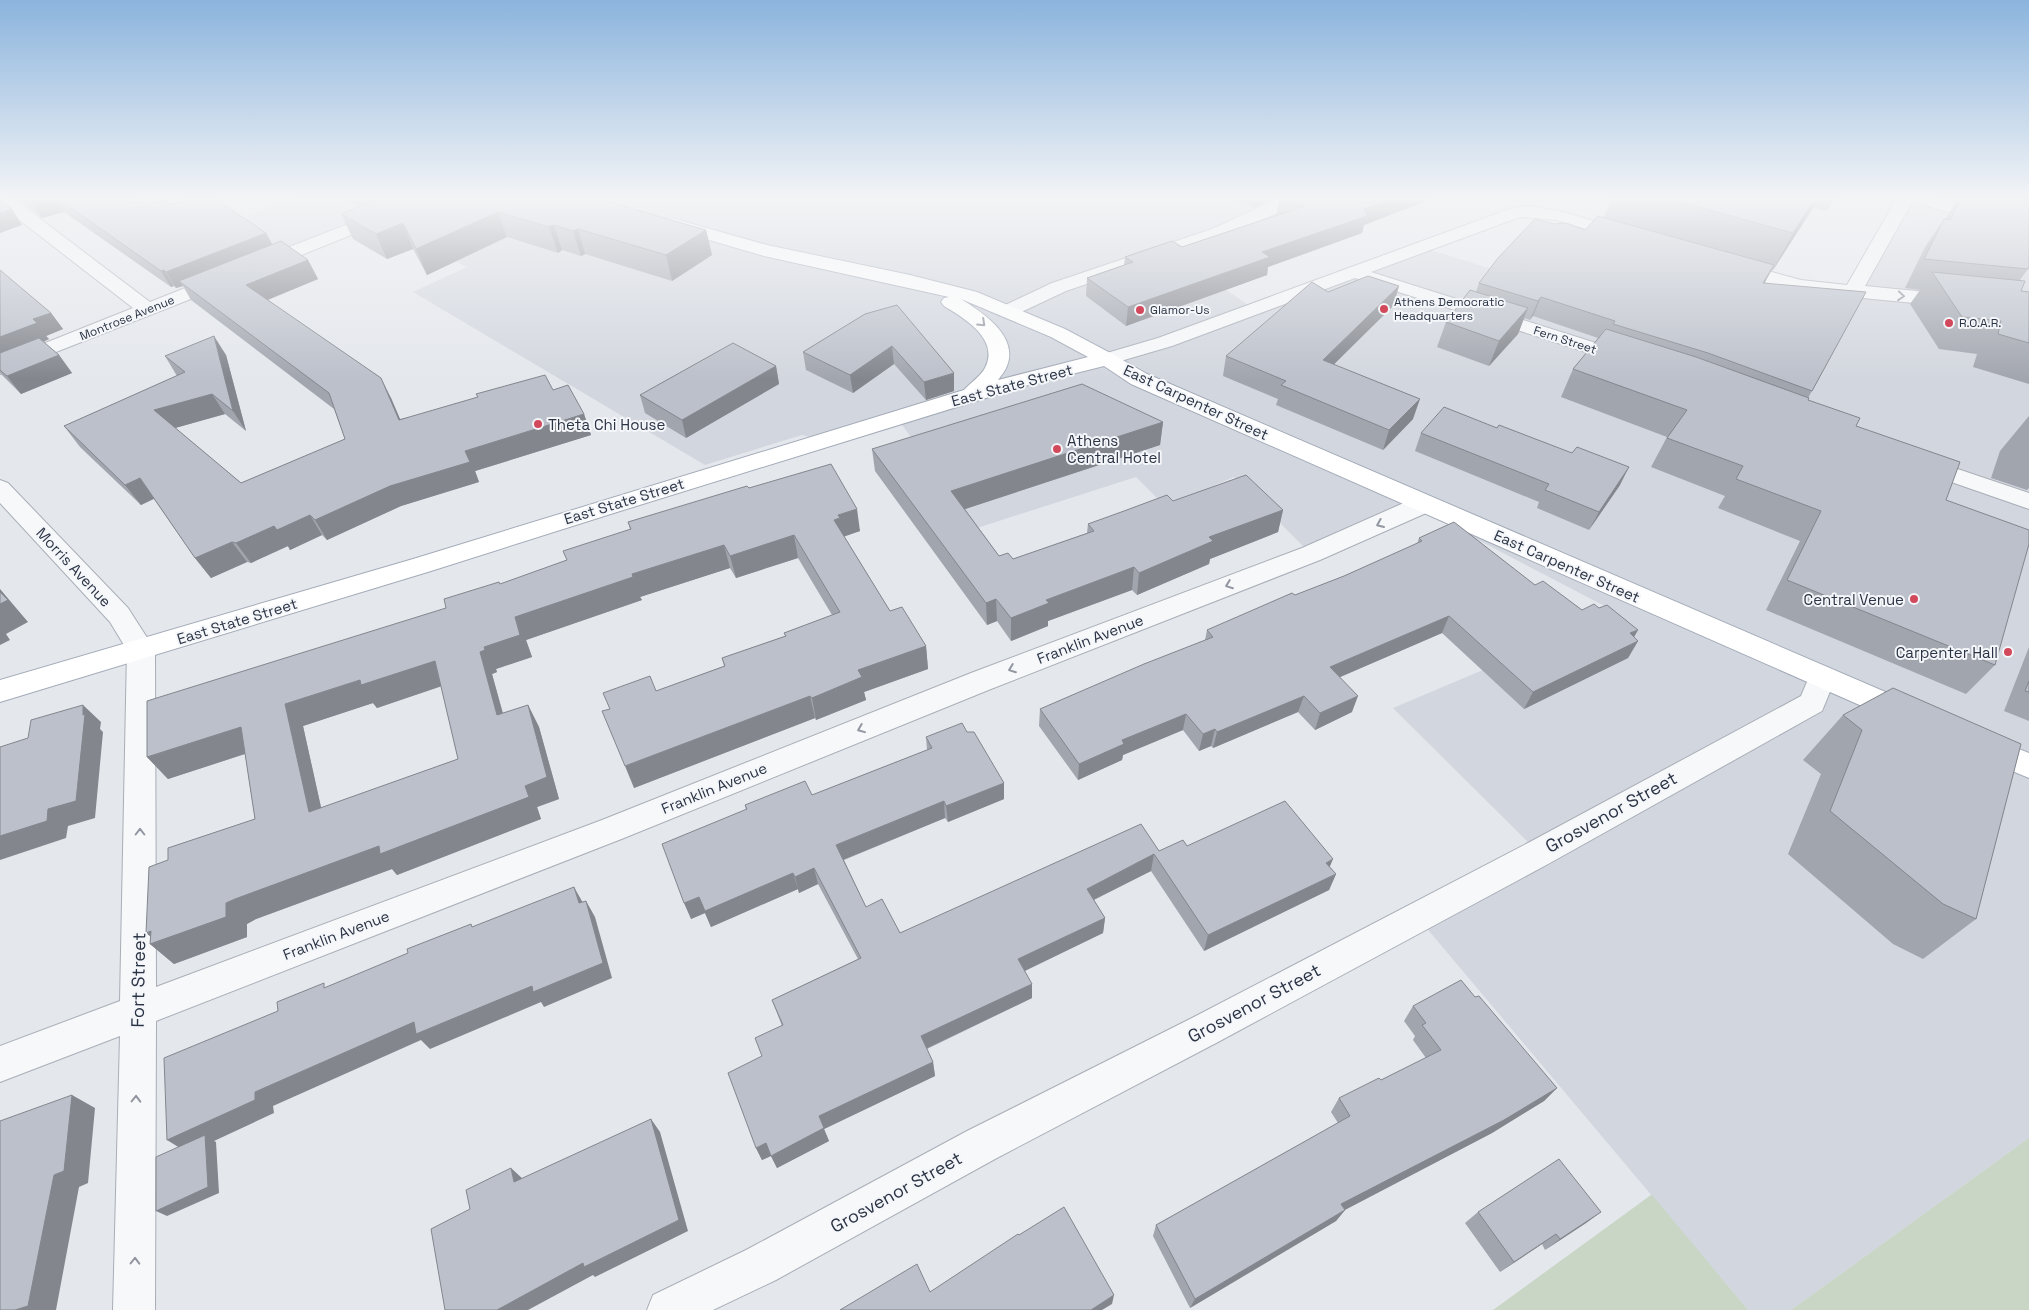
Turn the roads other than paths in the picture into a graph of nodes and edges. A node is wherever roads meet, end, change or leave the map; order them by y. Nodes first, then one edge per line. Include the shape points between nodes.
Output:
1 (78, 257) edge
2 (278, 257) edge
3 (798, 257) edge
4 (1147, 257) edge
5 (1396, 257) edge
6 (1873, 257) edge
7 (1718, 263) edge
8 (1354, 273) junction
9 (910, 281) junction
10 (1853, 291) junction
11 (2029, 308) edge
12 (147, 310) junction
13 (1008, 311) junction
14 (1108, 359) junction
15 (1642, 364) edge
16 (0, 368) edge
17 (971, 395) junction
18 (1898, 455) edge
19 (0, 488) edge
20 (2029, 501) edge
21 (1424, 504) junction
22 (141, 650) junction
23 (1822, 677) junction
24 (0, 691) edge
25 (1927, 722) edge
26 (1963, 738) edge
27 (2029, 766) edge
28 (137, 1012) junction
29 (0, 1064) edge
30 (134, 1310) edge
31 (668, 1310) edge

1 - 12 street
2 - 12 street, Montrose Avenue
3 - 9 main road
4 - 13 street via 1059,287
5 - 8 street, East State Street
6 - 10 street
7 - 10 street via 1800,286
8 - 14 street, East State Street via 1159,344
8 - 15 street, Fern Street
9 - 13 main road, East Carpenter Street via 970,296
9 -> 17 main road via 967,311 998,340 1000,350 996,369
10 -> 11 street
12 - 16 street, Montrose Avenue
13 - 14 main road, East Carpenter Street
14 - 17 main road, East State Street
14 - 21 main road, East Carpenter Street via 1139,378
17 - 22 main road, East State Street
18 - 20 street
19 - 22 street, Morris Avenue via 119,614
21 - 23 main road, East Carpenter Street
21 -> 28 street, Franklin Avenue via 1311,554 981,680 613,829
22 - 24 main road, East State Street
28 -> 22 street, Fort Street
23 - 25 main road, East Carpenter Street
23 - 31 street, Grosvenor Street via 1812,703 1539,853 981,1145 761,1265
26 - 27 main road
28 - 29 street, Franklin Avenue
30 -> 28 street, Fort Street

